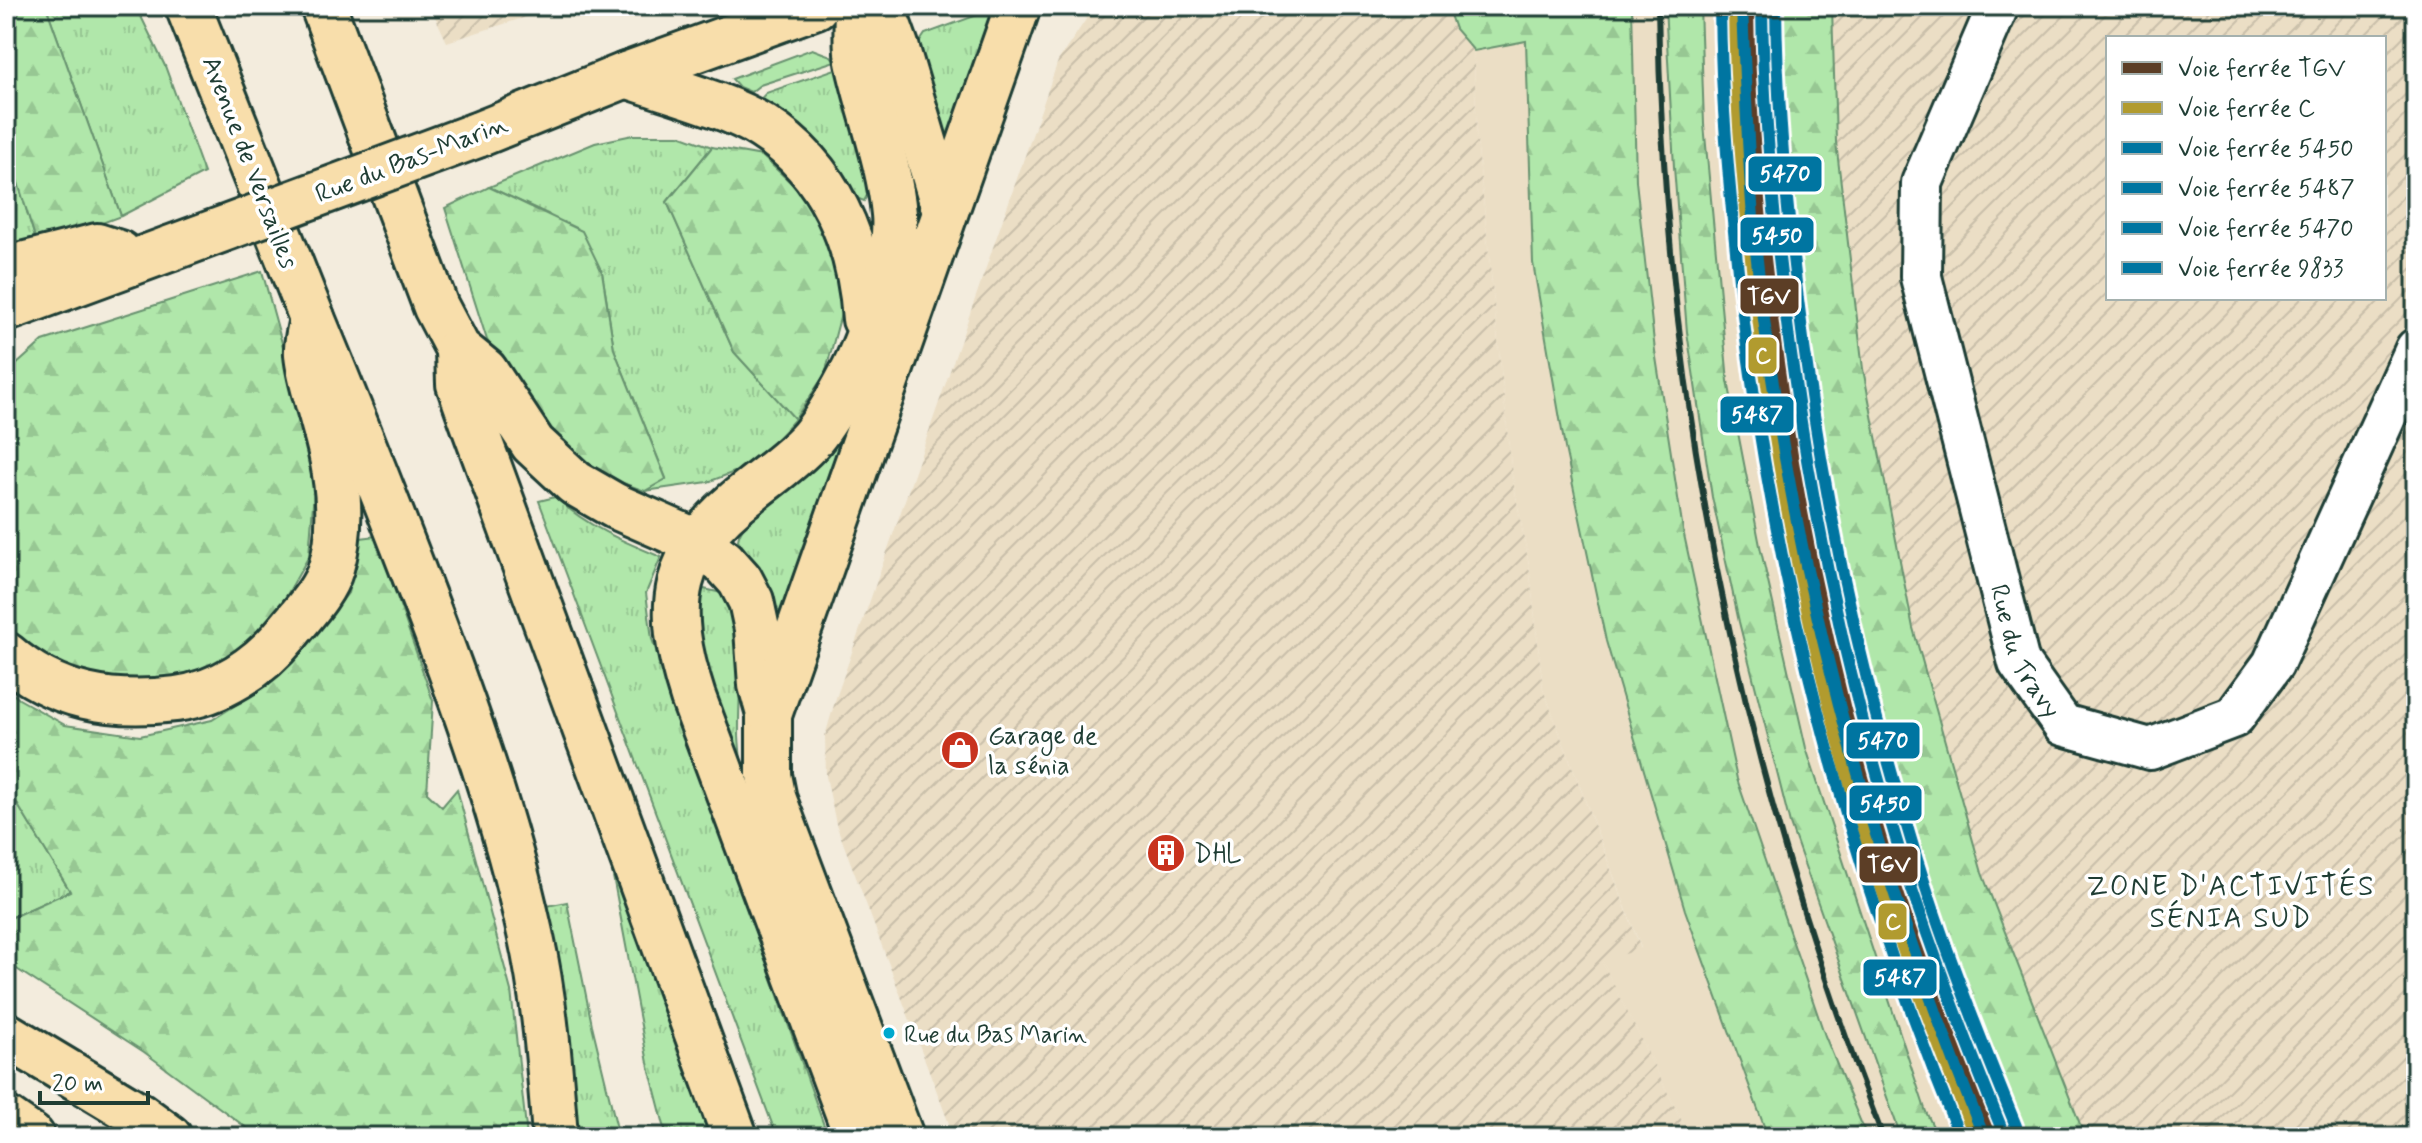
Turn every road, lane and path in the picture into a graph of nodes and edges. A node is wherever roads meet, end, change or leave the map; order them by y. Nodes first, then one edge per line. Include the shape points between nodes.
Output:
1 (188, 6) edge
2 (323, 6) edge
3 (816, 6) edge
4 (857, 6) edge
5 (875, 6) edge
6 (1018, 6) edge
7 (1998, 6) edge
8 (626, 75) junction
9 (945, 212) junction
10 (15, 293) edge
11 (312, 318) junction
12 (866, 337) junction
13 (6, 339) edge
14 (458, 349) junction
15 (2416, 349) edge
16 (697, 542) junction
17 (6, 655) edge
18 (769, 714) junction
19 (6, 1035) edge
20 (6, 1119) edge
21 (32, 1137) edge
22 (169, 1137) edge
23 (555, 1137) edge
24 (735, 1137) edge
25 (857, 1137) edge
26 (901, 1137) edge

1 - 11 main road, Avenue de Versailles
2 - 14 main road via 436,307
3 - 8 main road, Rue du Bas-Marin
4 - 12 main road via 857,58 888,174 894,218 890,262
5 - 9 main road via 884,13 896,46
6 - 9 main road
7 - 15 street, Rue du Travy via 1922,183 1921,277 2019,663 2063,725 2150,749 2234,717 2273,664
8 - 10 main road, Rue du Bas-Marin, bridge via 153,254
8 - 12 main road via 763,126 805,161 851,237 863,286
9 - 18 main road
10 - 13 main road
11 - 17 main road via 306,351 335,470 336,540 331,569 316,597 273,651 245,674 212,688 146,702 74,695 46,684
11 - 23 main road, Avenue de Versailles via 478,745 508,843 531,936
12 - 16 main road via 851,375 811,438
14 - 16 main road via 485,371 533,444 575,483
14 - 24 main road via 459,384
16 - 18 main road via 731,569 751,601
16 - 25 main road via 676,597 682,663
18 - 26 main road via 774,800
19 - 22 main road
20 - 21 main road

